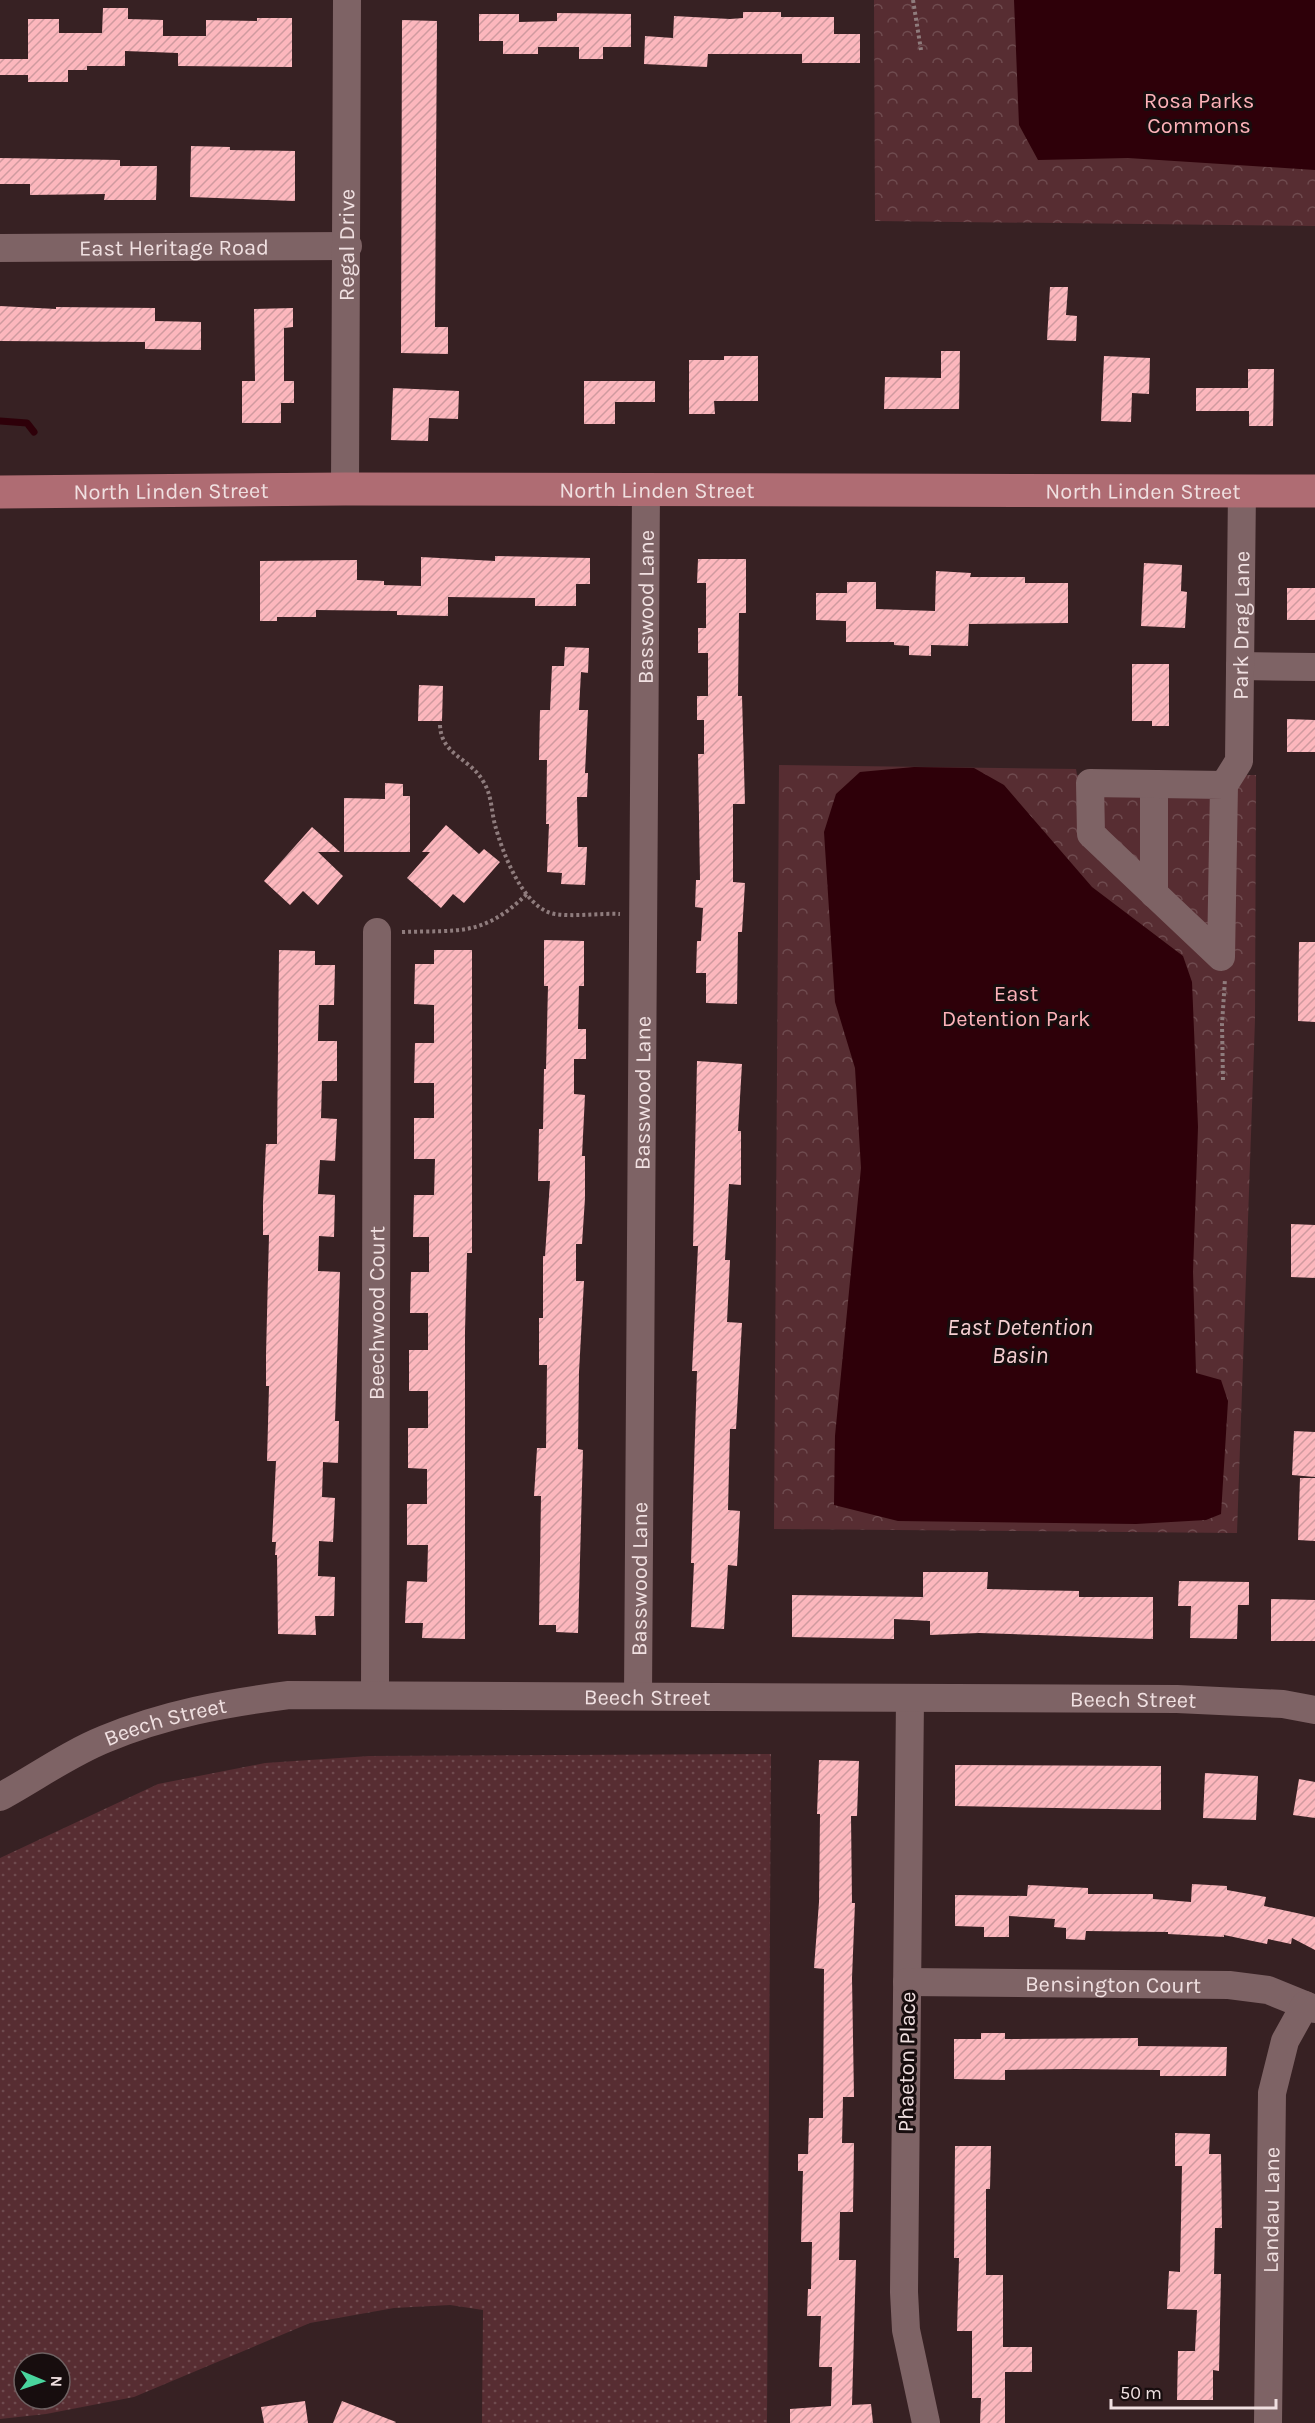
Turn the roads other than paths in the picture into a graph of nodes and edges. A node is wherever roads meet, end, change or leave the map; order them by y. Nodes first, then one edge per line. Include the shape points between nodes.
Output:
1 (347, 0) edge
2 (348, 246) junction
3 (0, 248) edge
4 (345, 489) junction
5 (646, 489) junction
6 (1242, 490) junction
7 (1315, 491) edge
8 (0, 492) edge
9 (1240, 666) junction
10 (1315, 667) edge
11 (1154, 784) junction
12 (1224, 785) junction
13 (1154, 894) junction
14 (377, 932) road end
15 (375, 1694) junction
16 (638, 1696) junction
17 (910, 1699) junction
18 (1315, 1710) edge
19 (0, 1797) edge
20 (907, 1982) junction
21 (1310, 2007) edge
22 (926, 2423) edge
23 (1268, 2423) edge

1 - 2 street, Regal Drive
2 - 3 street, East Heritage Road
2 - 4 street, Regal Drive
4 - 5 main road, North Linden Street
4 - 8 main road, North Linden Street
5 - 6 main road, North Linden Street
5 - 16 street, Basswood Lane
6 - 7 main road, North Linden Street
6 - 9 street, Park Drag Lane
9 - 10 street
9 - 12 street, Park Drag Lane via 1239,761
11 - 12 street
11 - 13 street
11 - 13 street via 1090,783 1091,834
12 - 13 street via 1221,957
14 - 15 street, Beechwood Court
15 - 16 street, Beech Street
15 - 19 street, Beech Street via 289,1695 172,1715 104,1739
16 - 17 street, Beech Street
17 - 18 street, Beech Street via 1240,1700
17 - 20 street, Phaeton Place
20 - 21 street, Bensington Court via 1229,1985 1268,1990
20 - 22 street, Phaeton Place via 904,2292 906,2330
21 - 23 street, Landau Lane via 1285,2041 1272,2093

